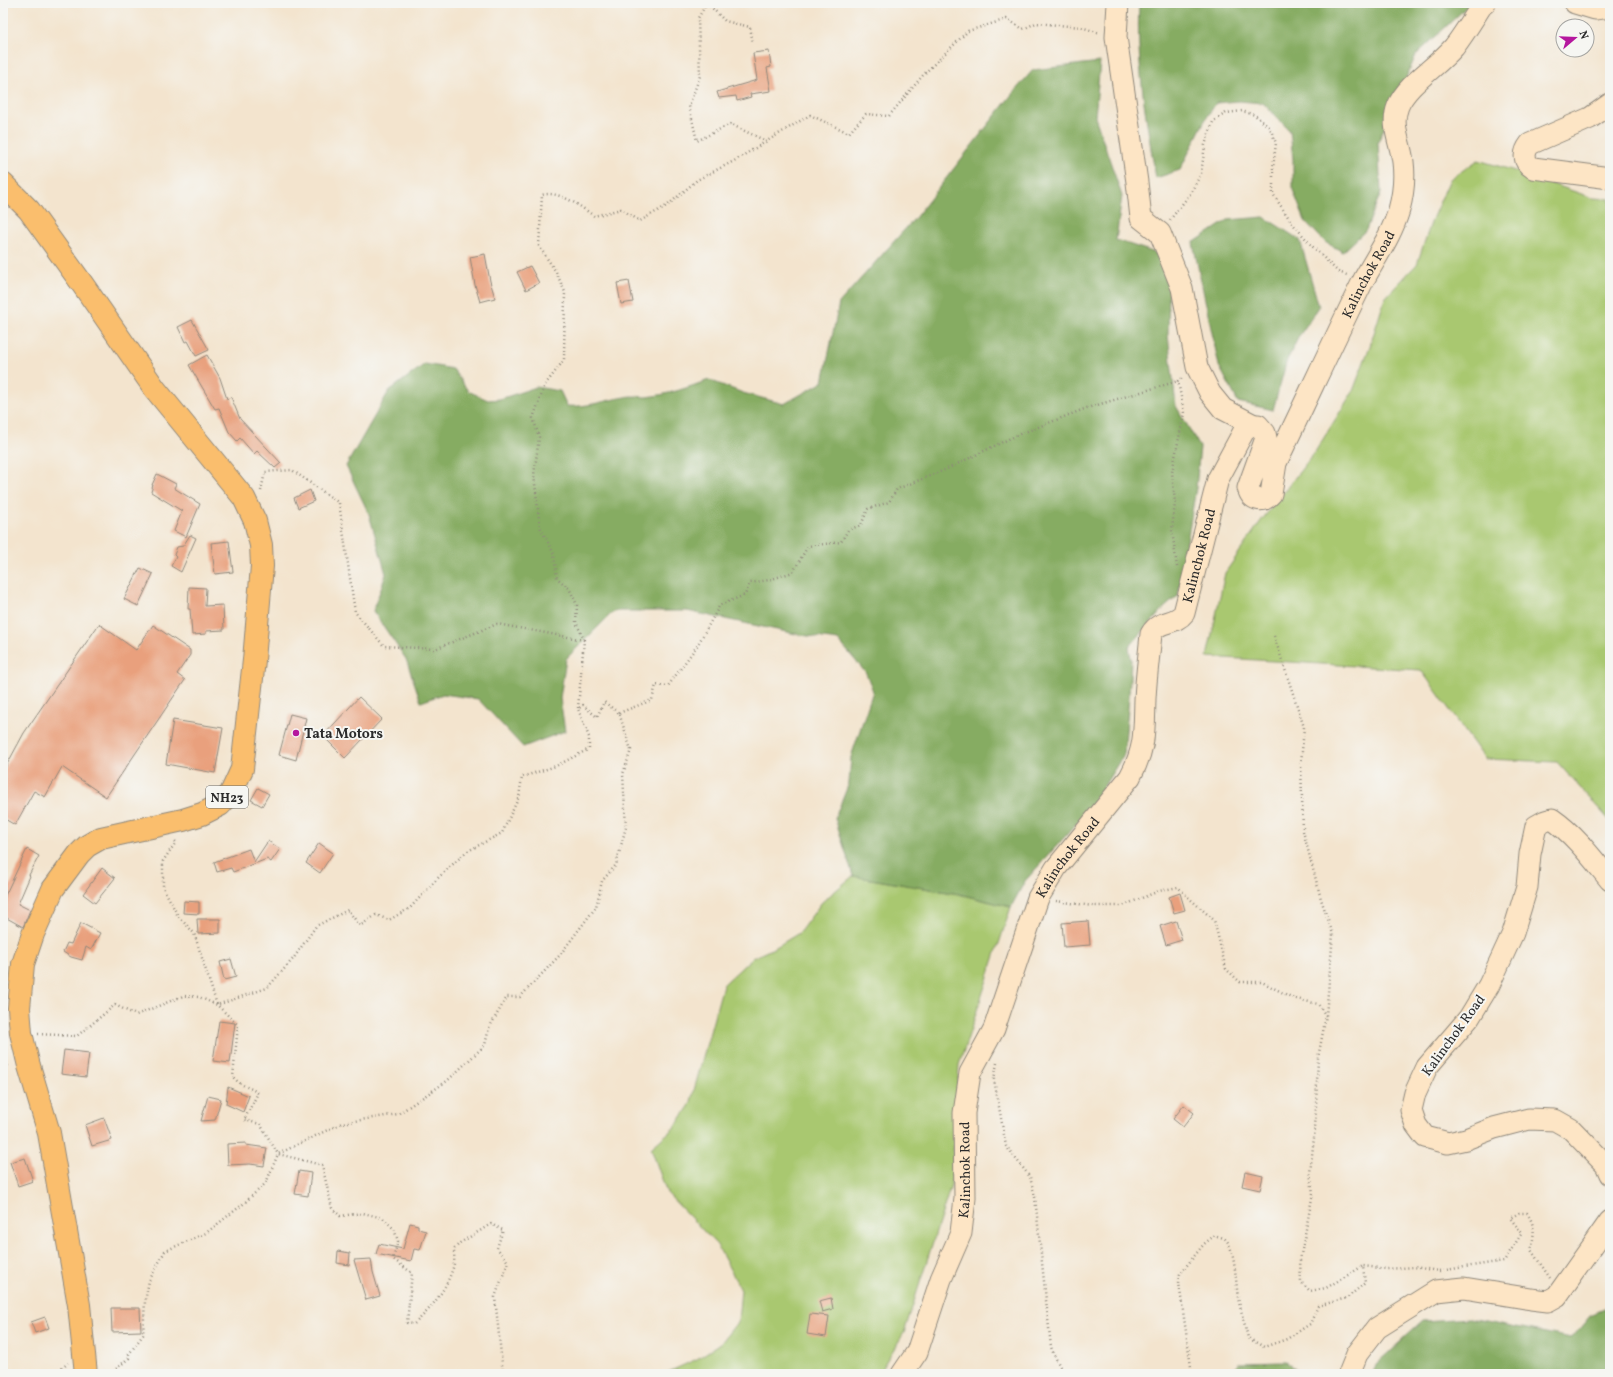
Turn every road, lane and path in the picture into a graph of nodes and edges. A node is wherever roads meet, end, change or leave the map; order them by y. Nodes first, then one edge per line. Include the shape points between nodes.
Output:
1 (707, 3) edge
2 (1118, 3) edge
3 (1485, 3) edge
4 (1575, 3) edge
5 (1610, 7) edge
6 (1116, 37) junction
7 (753, 43) dead end
8 (1610, 104) edge
9 (766, 142) junction
10 (1610, 178) edge
11 (3, 184) edge
12 (1160, 233) junction
13 (1363, 281) junction
14 (1197, 367) junction
15 (1178, 381) junction
16 (1254, 425) junction
17 (261, 493) dead end
18 (1177, 568) dead end
19 (1274, 636) dead end
20 (584, 640) junction
21 (578, 709) junction
22 (618, 713) junction
23 (163, 824) junction
24 (1610, 880) edge
25 (1038, 898) junction
26 (217, 1004) junction
27 (1326, 1016) junction
28 (21, 1033) junction
29 (997, 1060) dead end
30 (278, 1154) junction
31 (1610, 1174) edge
32 (1610, 1221) edge
33 (1363, 1266) junction
34 (1557, 1296) junction
35 (86, 1374) edge
36 (110, 1374) edge
37 (503, 1374) edge
38 (902, 1374) edge
39 (1064, 1374) edge
40 (1192, 1374) edge
41 (1349, 1374) edge

1 - 7 path via 725,21 750,27
1 - 9 path via 698,18 700,76 689,106 697,141 730,124
2 - 6 street
3 - 13 street, Kalinchok Road via 1454,47 1412,86 1398,107 1395,119 1403,161 1403,194 1391,233
4 - 5 street via 1595,9
6 - 9 path via 1080,27 1036,22 1023,29 1007,19 968,30 924,74 889,116 866,114 849,134 810,115
6 - 12 street via 1141,218
8 - 10 street via 1590,118 1530,144 1525,154 1528,165 1533,168
9 - 20 path via 697,180 668,205 640,221 621,209 594,216 572,201 548,194 542,195 539,246 556,272 565,292 564,360 545,385 533,418 539,437 534,475 540,527 554,554 557,578 569,588 577,605 576,622
11 - 23 main road, NH23 via 29,210 155,389 244,498 255,521 261,545 262,566 255,652 242,769 231,793 220,805 202,814
12 - 13 path via 1190,194 1201,174 1205,144 1213,122 1226,113 1242,110 1256,115 1270,128 1276,143 1273,194 1292,223 1338,272
12 - 14 street via 1182,288
13 - 16 street, Kalinchok Road via 1276,463 1271,494 1262,500 1253,498 1248,488 1266,438 1262,428
14 - 15 path
14 - 16 street via 1210,393 1223,409
15 - 18 path via 1184,413 1172,472 1175,503 1172,530
15 - 22 path via 1087,408 1015,436 947,469 897,489 889,502 868,509 861,525 848,530 841,542 808,546 794,572 750,583 745,595 720,605 697,646 668,686 656,685 652,700
16 - 25 street, Kalinchok Road via 1245,429 1218,479 1184,613 1178,619 1160,624 1151,634 1144,736 1137,763 1130,777 1056,868
17 - 20 path via 266,472 292,470 339,503 355,612 384,646 435,649 497,624
19 - 27 path via 1304,727 1300,764 1303,831 1332,934
20 - 21 path
21 - 22 path via 583,705 597,716 604,702
21 - 26 path via 589,737 588,749 556,766 522,777 519,797 502,833 466,852 410,908 390,920 376,915 360,926 348,910 316,926 293,959 267,988
22 - 30 path via 631,750 623,774 626,827 616,865 602,881 596,907 559,956 520,997 507,997 489,1028 485,1045 447,1081 398,1114 342,1124
23 - 26 path via 176,842 163,861 163,887 178,916 194,933
23 - 28 main road, NH23 via 101,838 87,846 53,889 23,964 19,1008
24 - 31 street, Kalinchok Road via 1580,845 1552,819 1536,826 1527,886 1513,933 1489,985 1470,1018 1427,1067 1415,1093 1411,1110 1416,1125 1425,1137 1448,1143 1528,1119 1555,1120 1571,1129 1606,1165
25 - 27 path via 1093,906 1122,906 1159,891 1178,887 1214,920 1226,969 1240,982 1262,982 1293,998 1318,1004
25 - 38 street, Kalinchok Road via 994,1029 970,1073 964,1113 965,1198 961,1233 941,1279 917,1352
26 - 28 path via 199,997 183,996 136,1016 115,1005 78,1036
26 - 30 path via 238,1025 233,1077 240,1085 258,1093 244,1120 260,1124
27 - 33 path via 1318,1058 1310,1173 1313,1193 1300,1260 1301,1282 1310,1291 1326,1288
28 - 35 main road, NH23 via 49,1133 79,1305
29 - 39 path via 994,1079 1006,1146 1030,1177 1035,1197 1051,1347
30 - 36 path via 266,1183 242,1205 206,1233 165,1250 149,1281 143,1335 129,1354 129,1358
30 - 37 path via 322,1166 332,1208 340,1216 363,1214 383,1218 394,1229 398,1241 393,1259 412,1273 407,1323 414,1324 427,1313 443,1290 453,1267 454,1249 460,1243 491,1224 503,1230 497,1248 508,1262 495,1297
32 - 34 street
33 - 34 path via 1439,1271 1504,1261 1522,1232 1510,1218 1519,1213 1526,1213 1535,1231 1531,1250 1555,1284
33 - 40 path via 1366,1283 1346,1298 1318,1306 1310,1324 1287,1339 1264,1347 1248,1338 1235,1283 1234,1260 1226,1239 1215,1236 1204,1244 1180,1274 1179,1283
34 - 41 street via 1548,1301 1464,1288 1436,1291 1377,1328 1357,1354

